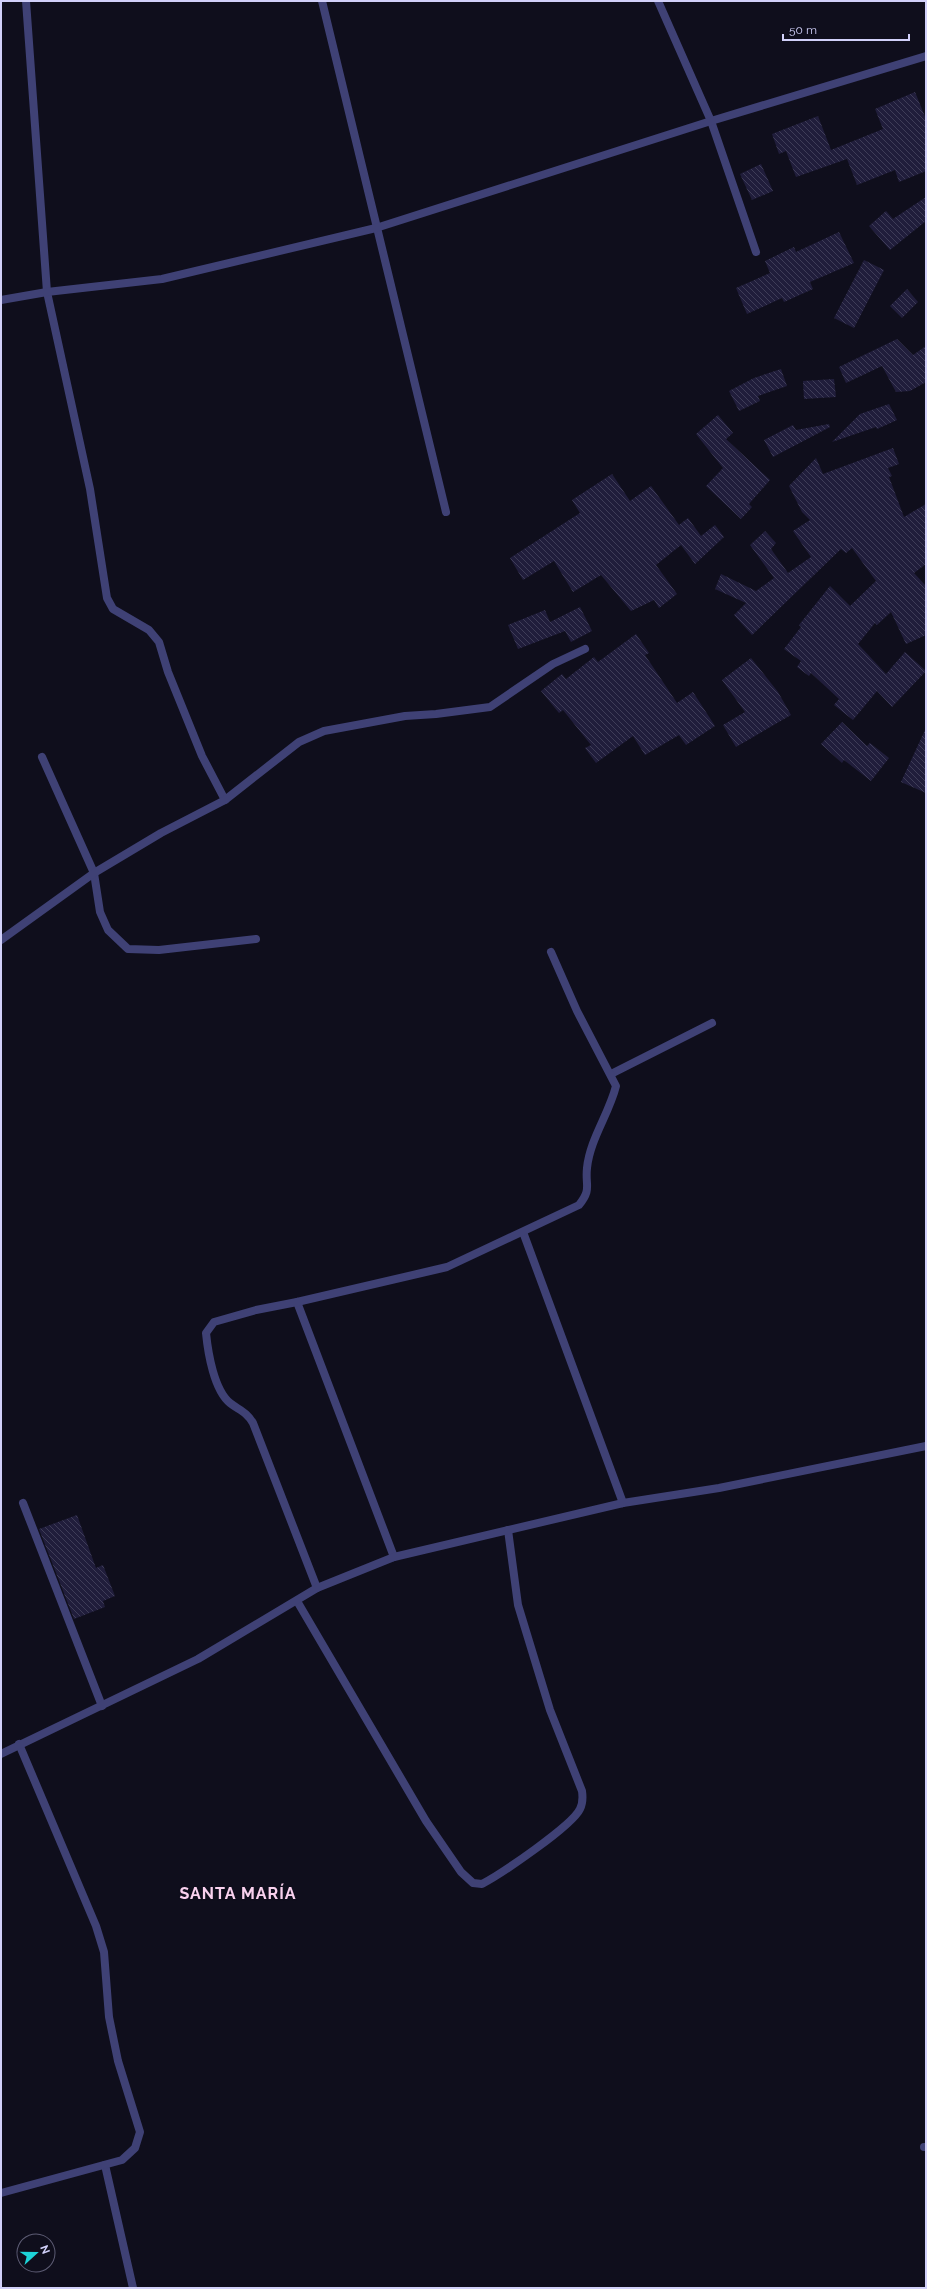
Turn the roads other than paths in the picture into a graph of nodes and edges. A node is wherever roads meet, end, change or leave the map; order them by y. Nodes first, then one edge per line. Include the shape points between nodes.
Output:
1 (26, 1) edge
2 (322, 1) edge
3 (658, 1) edge
4 (926, 56) edge
5 (711, 121) junction
6 (376, 228) junction
7 (756, 252) dead end
8 (47, 292) junction
9 (1, 300) edge
10 (446, 512) dead end
11 (585, 649) dead end
12 (42, 757) dead end
13 (225, 800) junction
14 (94, 873) junction
15 (256, 939) dead end
16 (1, 940) edge
17 (551, 952) dead end
18 (712, 1023) dead end
19 (611, 1074) junction
20 (523, 1232) junction
21 (297, 1302) junction
22 (926, 1446) edge
23 (23, 1503) dead end
24 (623, 1503) junction
25 (508, 1530) junction
26 (394, 1557) junction
27 (317, 1588) junction
28 (297, 1601) junction
29 (102, 1706) junction
30 (19, 1744) junction
31 (1, 1754) edge
32 (105, 2165) junction
33 (1, 2193) edge
34 (133, 2288) edge

1 - 8 street
2 - 6 street
3 - 5 street
4 - 5 street
5 - 6 street
5 - 7 street
6 - 8 street via 162,279
6 - 10 street
8 - 9 street
8 - 13 street via 90,489 106,598 113,610 149,630 159,642 168,672 202,756
11 - 13 street via 553,664 490,707 405,716 324,731 299,742
12 - 14 street
13 - 14 street via 161,833
14 - 15 street via 100,912 108,930 128,949 158,950
14 - 16 street
17 - 19 street via 577,1011
18 - 19 street
19 - 20 street via 616,1086 611,1106 592,1147 587,1168 587,1196 579,1205
20 - 21 street via 447,1267
20 - 24 street
21 - 26 street
21 - 27 street via 214,1322 206,1333 211,1362 219,1386 230,1403 245,1412 253,1423
22 - 24 street via 719,1488
23 - 29 street
24 - 25 street
25 - 26 street
25 - 28 street via 518,1605 550,1710 582,1791 583,1800 580,1810 565,1825 482,1884 473,1883 461,1872 426,1821
26 - 27 street
27 - 28 street
28 - 29 street via 198,1659
29 - 30 street
30 - 31 street
30 - 32 street via 93,1919 104,1952 109,2017 140,2132 136,2148 122,2160
32 - 33 street
32 - 34 street

